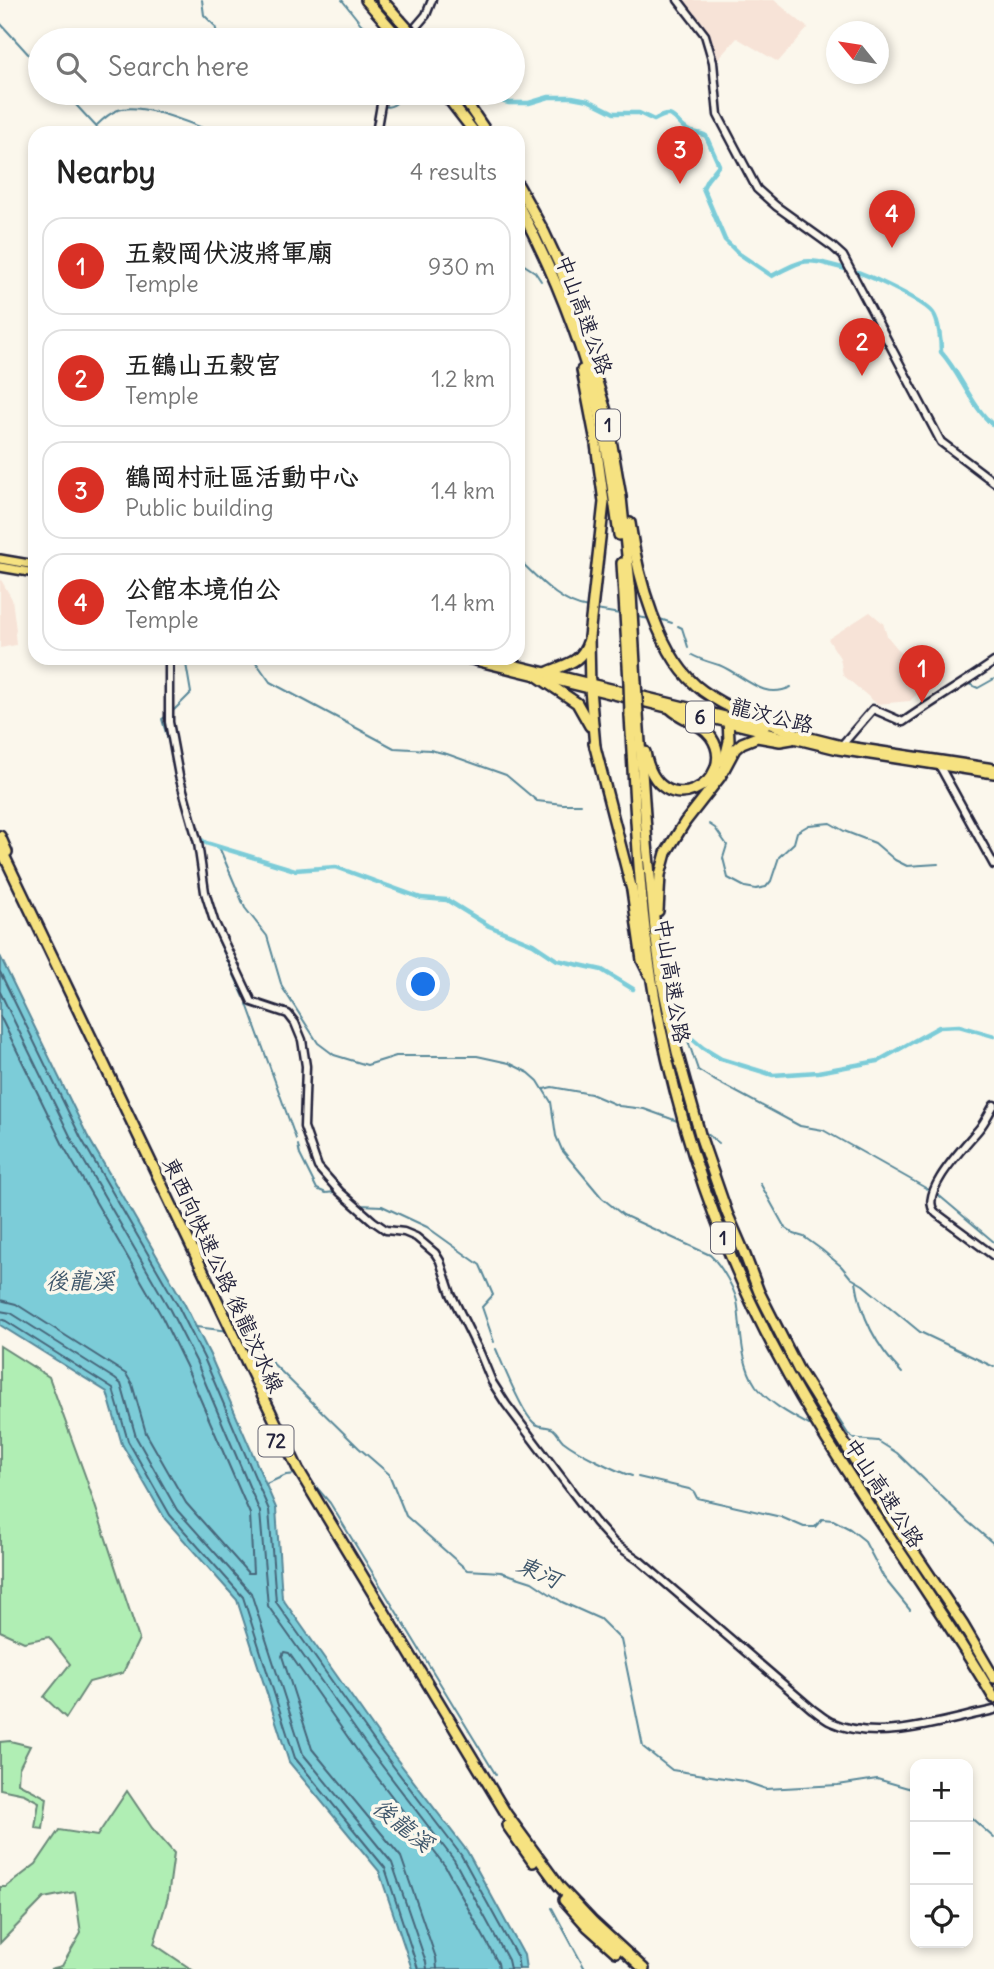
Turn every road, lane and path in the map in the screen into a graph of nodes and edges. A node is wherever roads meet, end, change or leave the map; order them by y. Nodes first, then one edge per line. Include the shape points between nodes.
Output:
1 (366, 0) edge
2 (382, 0) edge
3 (432, 0) edge
4 (678, 0) edge
5 (391, 28) edge
6 (407, 28) edge
7 (415, 28) edge
8 (381, 105) edge
9 (453, 105) edge
10 (468, 105) edge
11 (377, 126) edge
12 (470, 126) edge
13 (482, 126) edge
14 (525, 198) edge
15 (525, 218) edge
16 (577, 344) junction
17 (618, 475) junction
18 (994, 482) edge
19 (0, 558) edge
20 (28, 564) edge
21 (0, 567) edge
22 (28, 572) edge
23 (589, 637) junction
24 (994, 662) edge
25 (169, 665) edge
26 (495, 665) edge
27 (510, 665) edge
28 (541, 675) junction
29 (632, 682) junction
30 (590, 686) junction
31 (671, 709) junction
32 (634, 715) junction
33 (728, 721) junction
34 (639, 734) junction
35 (796, 737) junction
36 (595, 747) junction
37 (840, 748) junction
38 (938, 762) junction
39 (994, 768) edge
40 (994, 774) edge
41 (720, 777) junction
42 (0, 836) edge
43 (0, 847) edge
44 (0, 861) edge
45 (994, 865) edge
46 (18, 884) junction
47 (657, 944) junction
48 (653, 986) junction
49 (994, 1105) edge
50 (994, 1256) edge
51 (994, 1678) edge
52 (994, 1698) edge
53 (993, 1710) edge
54 (635, 1969) edge
55 (644, 1969) edge

1 - 5 highway
2 - 6 highway, bridge
3 - 7 street
4 - 18 street via 705,35 713,62 718,116 757,188 843,256 941,442
8 - 11 street
9 - 12 highway
10 - 13 highway
14 - 17 highway, 中山高速公路 / 1 via 574,307 606,411
15 - 16 highway, 中山高速公路 / 1 via 551,271
16 - 23 highway via 604,502
16 - 29 highway, 中山高速公路 / 1 via 610,467
17 - 29 highway, 中山高速公路 / 1 via 631,594
17 - 35 highway via 649,609 683,671 719,702
19 - 20 main road
21 - 22 main road
23 - 28 highway via 576,660
23 - 30 highway
24 - 37 street via 902,722 873,709
25 - 53 street via 169,722 205,892 252,1002 288,1014 302,1040 304,1127 318,1167 373,1221 386,1230 416,1237 435,1253 492,1382 595,1522 614,1543 831,1722 884,1731
26 - 28 main road, 龍汶公路 / 6
27 - 28 main road, 龍汶公路 / 6
28 - 30 main road, 龍汶公路 / 6
28 - 36 highway via 577,704
29 - 32 highway, 中山高速公路 / 1, bridge
30 - 31 main road, 龍汶公路 / 6
30 - 33 main road, 龍汶公路 / 6
30 - 36 highway
31 - 33 main road, 龍汶公路 / 6
31 - 34 highway via 706,731 714,742 715,769 704,785 682,793 661,786 651,775
32 - 34 highway, 中山高速公路 / 1
32 - 48 highway, 中山高速公路 / 1 via 642,904
33 - 35 main road, 龍汶公路 / 6
33 - 41 highway via 729,741
34 - 47 highway, 中山高速公路 / 1
35 - 37 main road, 龍汶公路 / 6
35 - 41 highway via 780,741 757,737 742,743
36 - 48 highway via 632,890 642,960
37 - 38 main road, 龍汶公路 / 6
38 - 39 main road, 龍汶公路 / 6
38 - 40 main road, 龍汶公路 / 6
38 - 45 street
41 - 47 highway via 666,853 660,875
42 - 46 highway
43 - 46 highway, 東西向快速公路 後龍汶水線 / 72
44 - 54 highway, 東西向快速公路 後龍汶水線 / 72 via 299,1484 519,1844 588,1927
46 - 55 highway, 東西向快速公路 後龍汶水線 / 72 via 298,1469 507,1815 559,1886
47 - 51 highway, 中山高速公路 / 1 via 677,1052 701,1138 759,1292 818,1403
48 - 52 highway, 中山高速公路 / 1 via 678,1102 711,1208 749,1299 806,1405
49 - 50 street via 938,1181 931,1209

